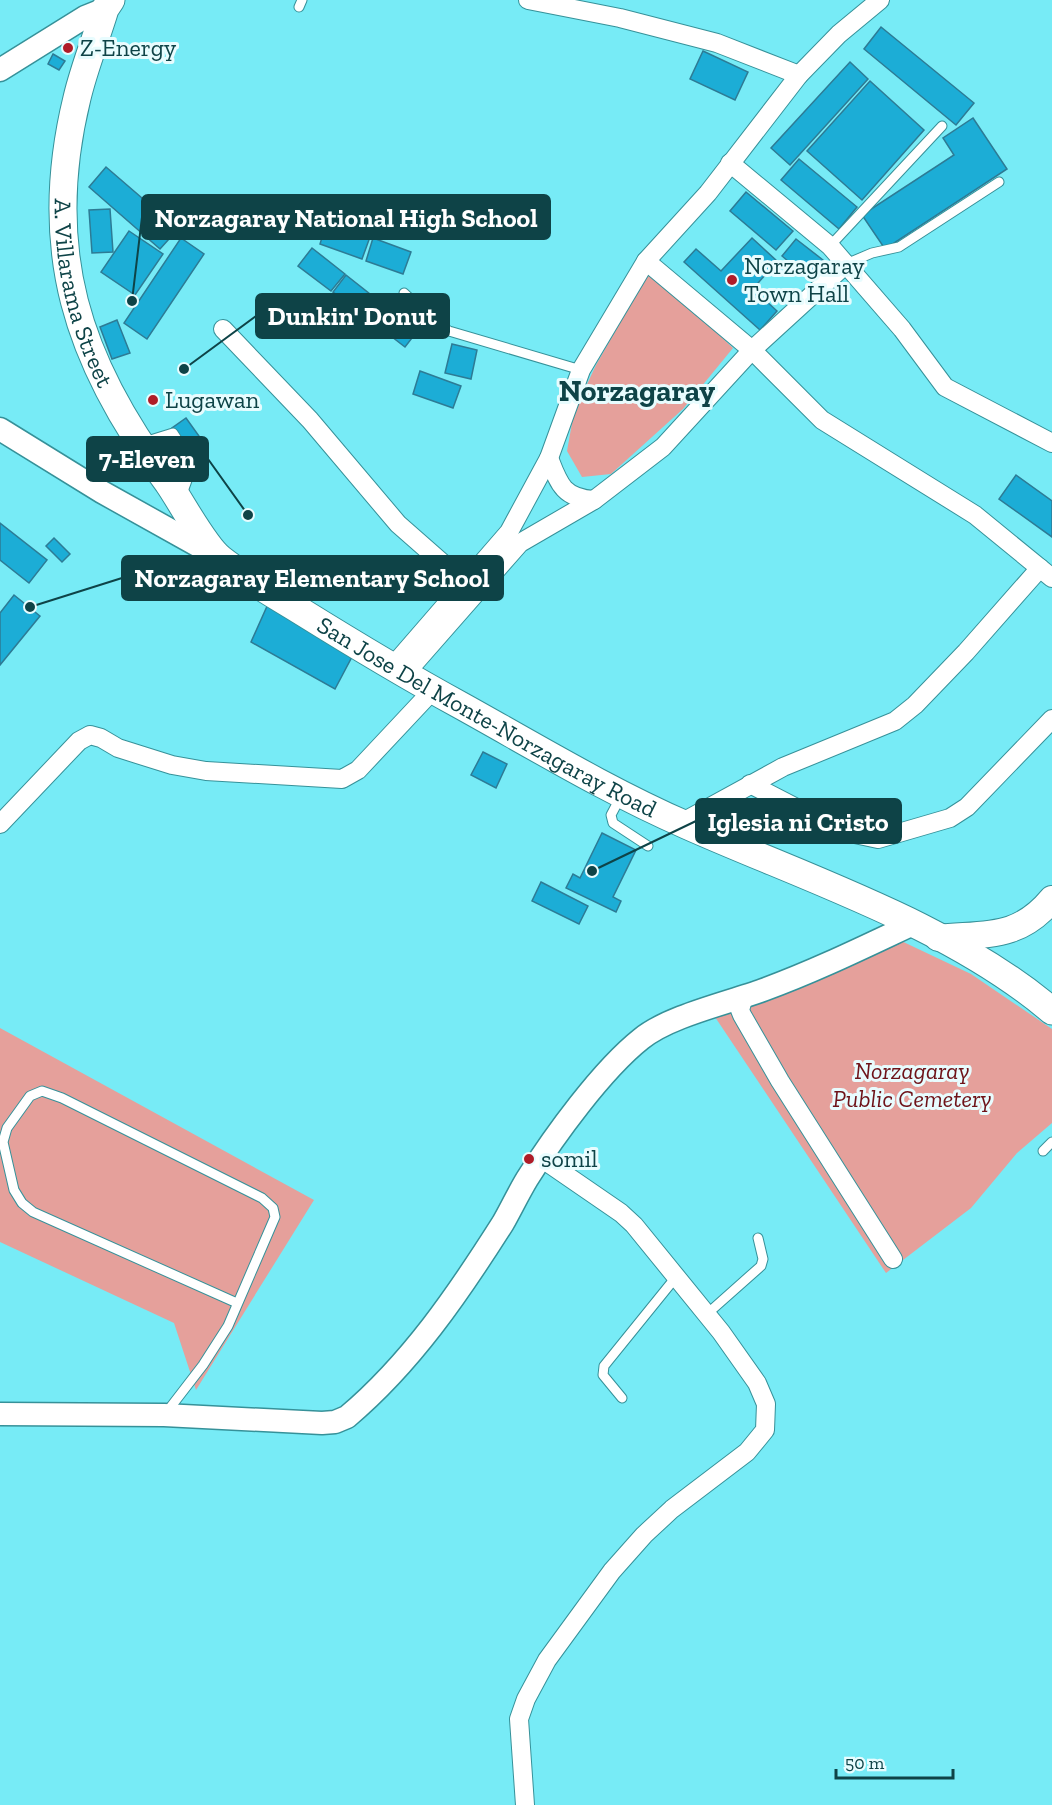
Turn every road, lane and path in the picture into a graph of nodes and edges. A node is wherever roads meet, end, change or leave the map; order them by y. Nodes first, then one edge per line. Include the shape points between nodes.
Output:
1 (528, 0) edge
2 (880, 0) edge
3 (108, 4) edge
4 (0, 70) edge
5 (799, 75) junction
6 (942, 126) dead end
7 (730, 163) junction
8 (999, 182) dead end
9 (830, 246) junction
10 (646, 261) junction
11 (846, 264) junction
12 (404, 292) dead end
13 (223, 328) dead end
14 (752, 350) junction
15 (581, 370) junction
16 (0, 429) edge
17 (1052, 443) edge
18 (549, 458) junction
19 (594, 500) junction
20 (217, 557) junction
21 (1046, 573) edge
22 (464, 582) junction
23 (398, 670) junction
24 (433, 690) junction
25 (1052, 718) edge
26 (750, 784) junction
27 (622, 794) junction
28 (3, 815) edge
29 (681, 823) junction
30 (648, 846) dead end
31 (1052, 899) edge
32 (913, 924) junction
33 (938, 938) junction
34 (744, 996) junction
35 (1052, 1011) edge
36 (1052, 1142) edge
37 (1043, 1151) dead end
38 (541, 1158) junction
39 (758, 1238) dead end
40 (893, 1259) dead end
41 (676, 1277) junction
42 (237, 1303) junction
43 (707, 1314) junction
44 (622, 1398) dead end
45 (0, 1414) edge
46 (164, 1415) junction
47 (525, 1805) edge

1 - 5 street via 717,43
2 - 5 street via 838,34
3 - 4 street
3 - 20 main road, A. Villarama Street via 77,99 70,138 63,195 65,256 78,320 93,362 138,444
5 - 7 street
6 - 9 lane
7 - 9 street
7 - 10 street
8 - 11 lane via 899,247
9 - 11 street
10 - 14 street
10 - 15 street
11 - 14 street
11 - 17 street via 945,387
12 - 15 lane via 449,331
13 - 22 street via 310,420 398,524
14 - 19 street via 663,447
14 - 21 street via 822,420 975,515
15 - 18 street
16 - 20 street
18 - 19 street via 560,485 573,496
18 - 22 street via 509,532
19 - 23 street via 520,543
20 - 23 main road, San Jose Del Monte-Norzagaray Road
21 - 26 street via 895,721
22 - 23 street
23 - 24 main road, San Jose Del Monte-Norzagaray Road
24 - 27 main road, San Jose Del Monte-Norzagaray Road
24 - 28 street via 358,770 342,779 206,771 172,765 90,735 79,741
25 - 26 street via 967,807 950,818 893,837 878,839 841,831
26 - 29 street
27 - 29 main road, San Jose Del Monte-Norzagaray Road
27 - 30 lane via 611,815 613,823
29 - 32 main road, San Jose Del Monte-Norzagaray Road
31 - 33 main road via 1034,919 1010,931
32 - 33 main road, San Jose Del Monte-Norzagaray Road
32 - 34 street via 838,960
33 - 35 main road, San Jose Del Monte-Norzagaray Road via 1008,976
34 - 38 street via 644,1036 609,1070
34 - 40 street via 742,1015
36 - 37 lane
38 - 41 street via 621,1213
38 - 46 street via 449,1305 411,1354 347,1418 322,1423
39 - 43 lane via 761,1266
41 - 43 street
41 - 44 lane via 604,1366 603,1375
42 - 42 lane via 275,1217 273,1208 262,1198 62,1098 42,1091 30,1096 7,1128 3,1142 14,1190 22,1203 33,1212
42 - 46 lane via 220,1342
43 - 47 street via 757,1383 766,1404 765,1430 747,1452 644,1535 612,1571 547,1660 519,1719
45 - 46 street

